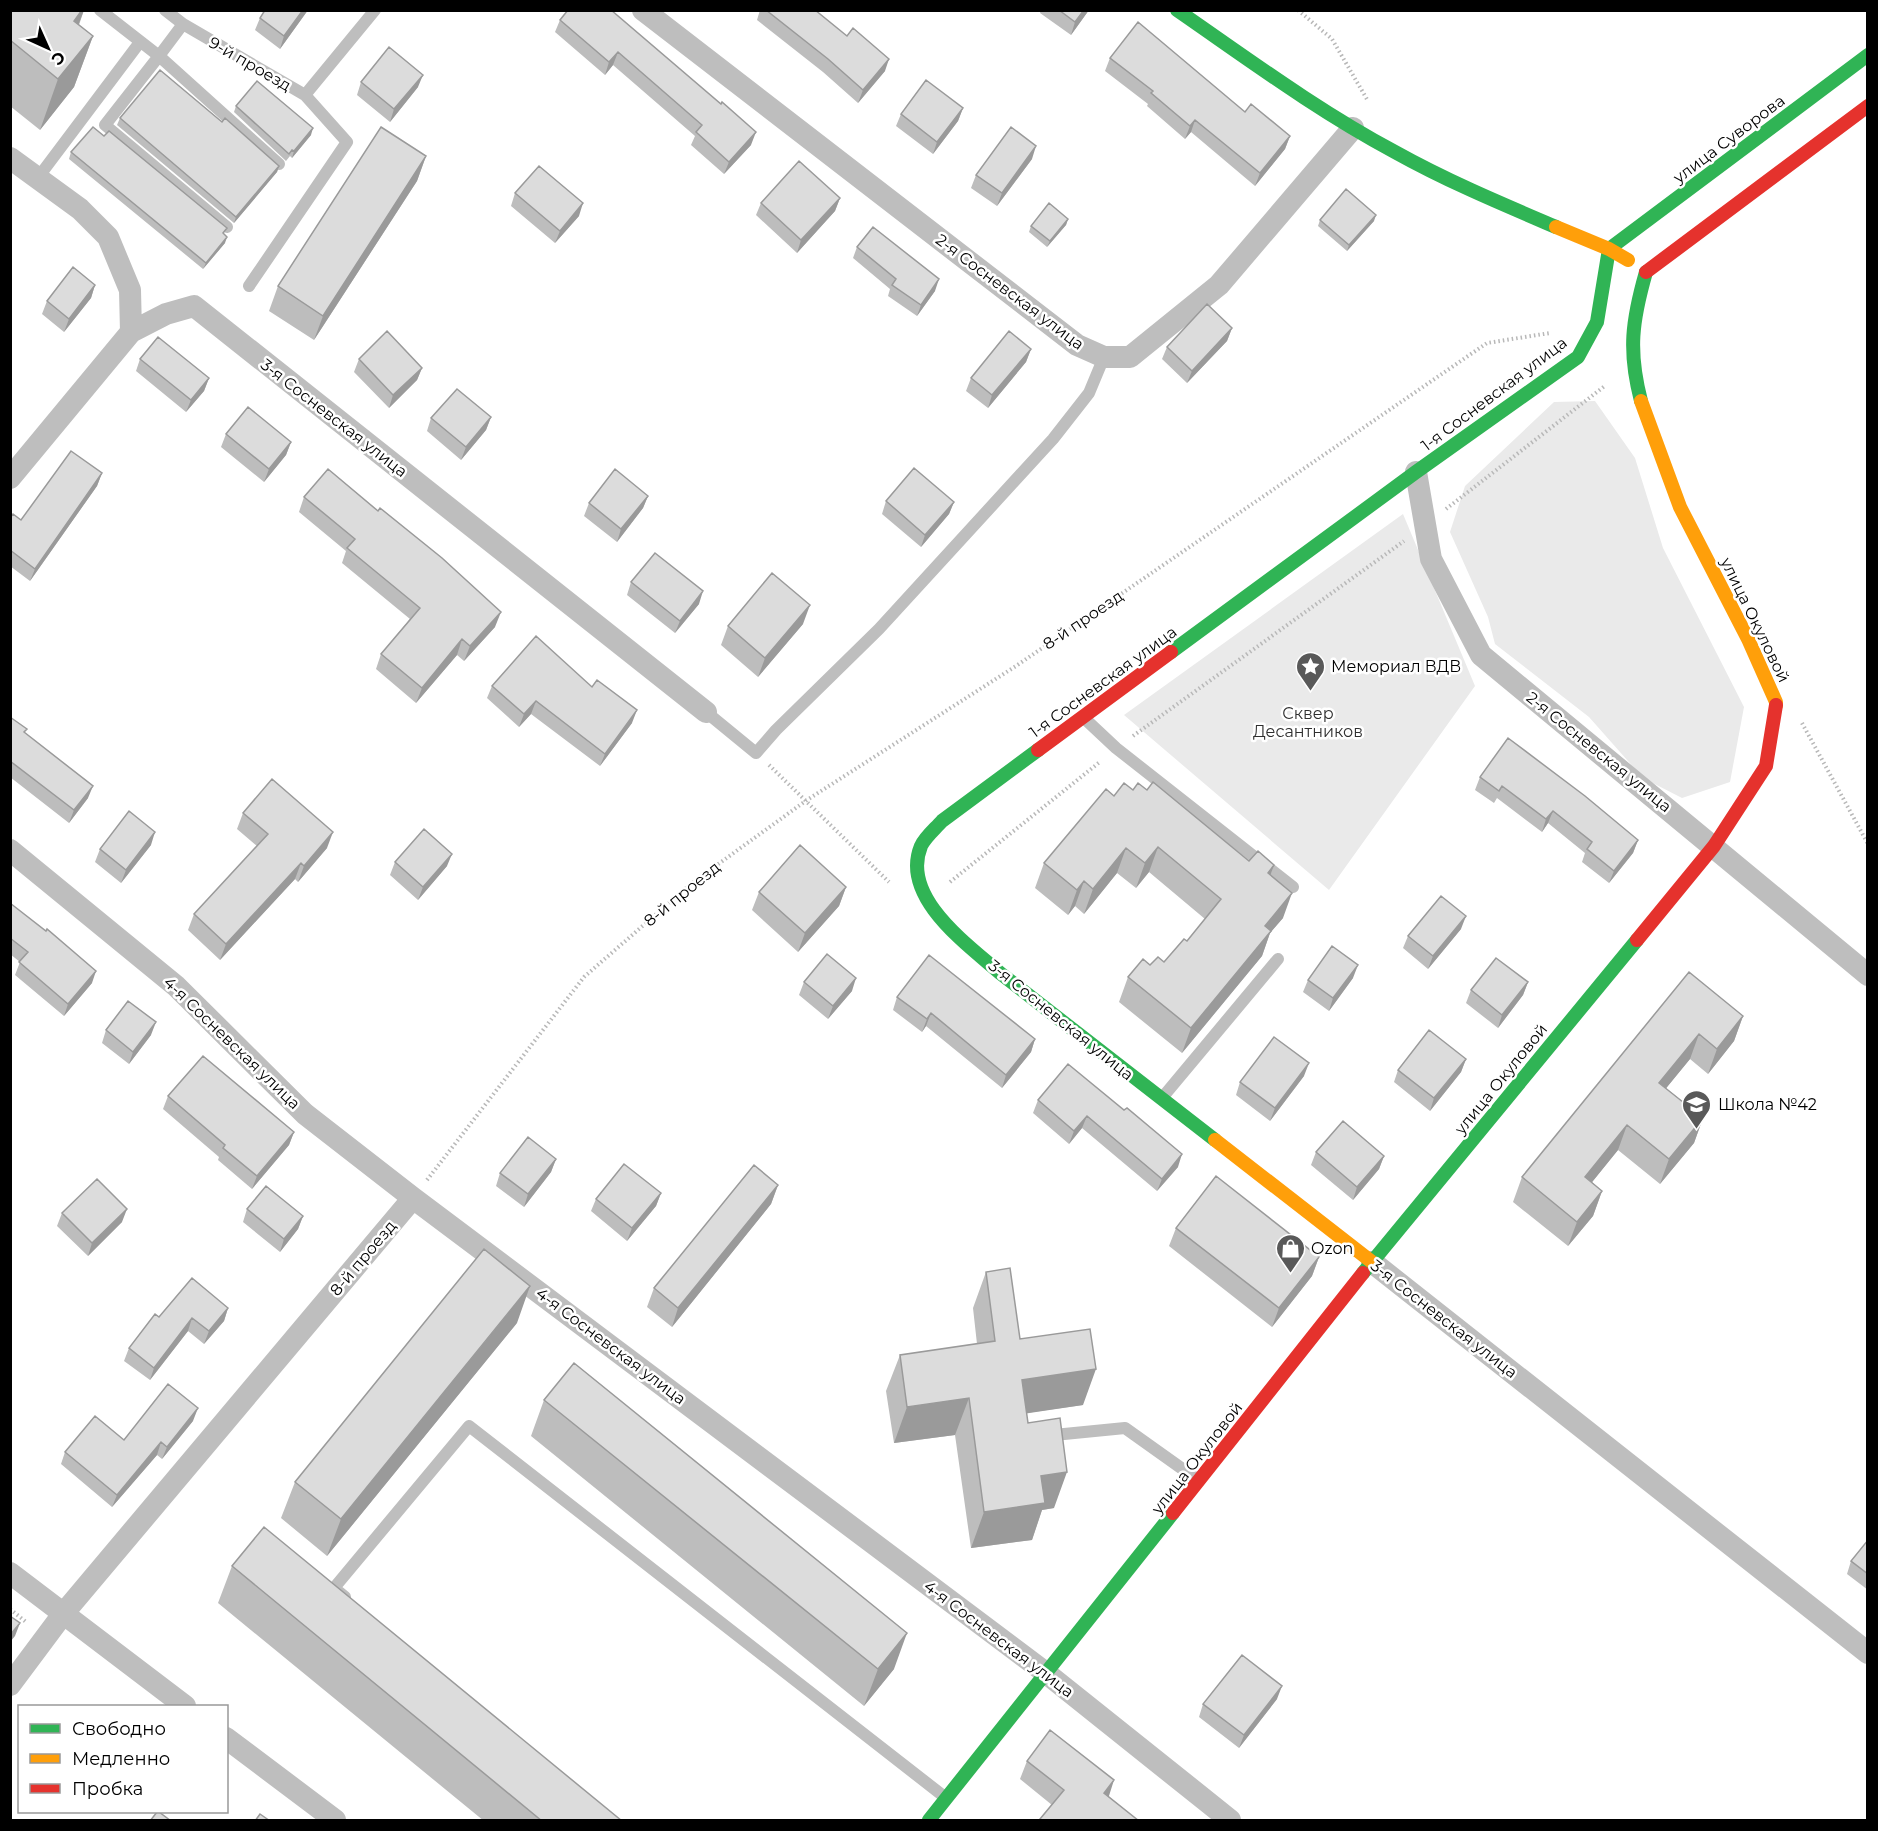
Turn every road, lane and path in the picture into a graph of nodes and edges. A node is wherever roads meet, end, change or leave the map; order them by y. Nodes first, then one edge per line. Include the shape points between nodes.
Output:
1 (100, 10) edge
2 (165, 10) edge
3 (375, 10) edge
4 (643, 10) edge
5 (1177, 10) edge
6 (1298, 10) edge
7 (183, 24) junction
8 (140, 42) junction
9 (1868, 54) edge
10 (159, 56) junction
11 (305, 95) junction
12 (1371, 105) dead end
13 (1868, 106) edge
14 (1353, 128) junction
15 (10, 158) edge
16 (279, 164) edge
17 (37, 179) junction
18 (227, 227) edge
19 (1609, 249) junction
20 (1646, 272) junction
21 (249, 286) dead end
22 (131, 332) junction
23 (1550, 333) dead end
24 (1104, 357) junction
25 (1606, 385) dead end
26 (1416, 472) junction
27 (10, 478) edge
28 (1426, 525) junction
29 (706, 712) joint
30 (1083, 718) junction
31 (1802, 722) dead end
32 (1116, 748) junction
33 (756, 753) junction
34 (807, 800) junction
35 (942, 821) joint
36 (1868, 844) edge
37 (1714, 846) junction
38 (10, 850) edge
39 (891, 884) dead end
40 (1293, 887) dead end
41 (927, 900) junction
42 (1278, 959) dead end
43 (1868, 975) edge
44 (1161, 1099) junction
45 (413, 1198) junction
46 (1372, 1262) junction
47 (1054, 1435) edge
48 (1200, 1480) junction
49 (10, 1573) edge
50 (352, 1603) edge
51 (63, 1614) junction
52 (1868, 1653) edge
53 (1046, 1673) junction
54 (10, 1685) edge
55 (182, 1705) edge
56 (228, 1740) edge
57 (947, 1798) junction
58 (335, 1821) edge
59 (929, 1821) edge
60 (1230, 1821) edge

1 - 8 lane
2 - 7 lane, 9-й проезд
3 - 11 lane, 9-й проезд
4 - 24 street, 2-я Сосневская улица via 1077,345
5 - 14 main road
6 - 12 path via 1332,39
7 - 10 lane
7 - 11 lane, 9-й проезд
8 - 10 lane
8 - 17 lane
9 - 19 main road, улица Суворова
10 - 16 lane
10 - 18 lane via 105,125
11 - 21 lane via 346,142
13 - 20 main road
14 - 19 main road via 1452,180
14 - 24 street, 2-я Сосневская улица via 1219,285 1130,357
15 - 17 street
17 - 22 street via 80,209 108,237 130,290
19 - 20 main road
19 - 26 main road, 1-я Сосневская улица via 1597,322 1578,357
20 - 37 main road, улица Окуловой via 1635,310 1632,354 1643,409 1680,507 1776,702 1766,766
22 - 27 street
22 - 29 street, 3-я Сосневская улица via 166,314 194,306
23 - 34 path, 8-й проезд via 1487,343 1016,666
24 - 33 lane via 1089,393 1053,439 879,629
25 - 28 path
26 - 28 street, 2-я Сосневская улица
26 - 30 main road, 1-я Сосневская улица
28 - 32 path
28 - 37 street, 2-я Сосневская улица via 1431,559 1481,655
29 - 33 lane
30 - 32 lane
30 - 35 main road, 1-я Сосневская улица
31 - 36 path
32 - 40 lane
32 - 41 path
33 - 34 path
34 - 39 path
34 - 45 path, 8-й проезд via 692,883 585,977
35 - 41 main road, 3-я Сосневская улица via 921,847 916,876
37 - 43 street, 2-я Сосневская улица
37 - 46 main road, улица Окуловой
38 - 45 street, 4-я Сосневская улица via 176,986 305,1114
41 - 44 main road, 3-я Сосневская улица via 946,925 1000,973
42 - 44 lane
44 - 46 main road, 3-я Сосневская улица
45 - 51 street, 8-й проезд
45 - 53 street, 4-я Сосневская улица
46 - 48 main road, улица Окуловой
46 - 52 street, 3-я Сосневская улица
47 - 48 lane via 1125,1428
48 - 53 main road, улица Окуловой
49 - 51 street
50 - 57 lane via 334,1588 469,1426
51 - 54 street, 8-й проезд
51 - 55 street
53 - 57 main road, улица Окуловой
53 - 60 street, 4-я Сосневская улица
56 - 58 street
57 - 59 main road, улица Окуловой

